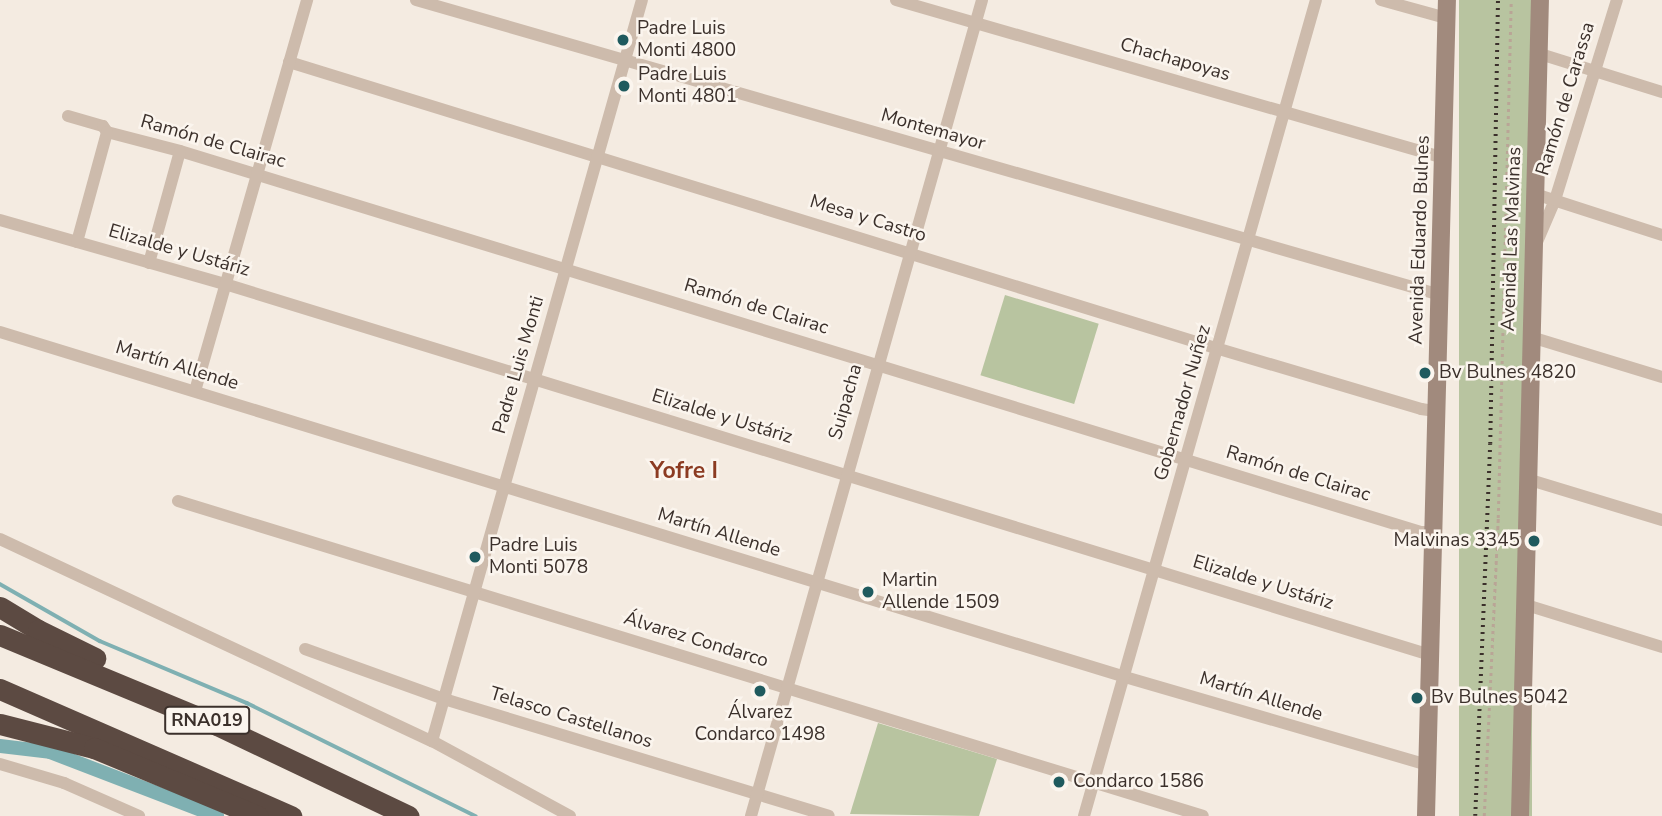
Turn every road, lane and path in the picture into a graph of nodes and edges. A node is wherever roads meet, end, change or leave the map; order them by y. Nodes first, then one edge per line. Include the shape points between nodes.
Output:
1 (307, 0) edge
2 (416, 0) edge
3 (642, 0) edge
4 (896, 0) edge
5 (982, 0) edge
6 (1316, 0) edge
7 (1381, 0) edge
8 (1511, 0) edge
9 (1540, 0) edge
10 (1617, 0) edge
11 (1446, 9) edge
12 (975, 23) junction
13 (1537, 53) junction
14 (625, 61) junction
15 (289, 62) junction
16 (1595, 71) junction
17 (1662, 92) edge
18 (1285, 111) junction
19 (68, 116) dead end
20 (107, 132) junction
21 (180, 151) junction
22 (939, 152) junction
23 (598, 158) junction
24 (1444, 158) junction
25 (256, 174) junction
26 (1535, 194) junction
27 (1555, 201) junction
28 (0, 220) edge
29 (1662, 234) edge
30 (1248, 241) junction
31 (77, 242) junction
32 (1535, 247) junction
33 (910, 252) junction
34 (149, 263) junction
35 (566, 269) junction
36 (225, 284) junction
37 (1440, 295) junction
38 (0, 332) edge
39 (1531, 337) junction
40 (1219, 349) junction
41 (877, 364) junction
42 (1662, 377) edge
43 (536, 379) junction
44 (195, 391) junction
45 (1436, 411) junction
46 (1187, 460) junction
47 (846, 475) junction
48 (1527, 479) junction
49 (505, 487) junction
50 (177, 501) dead end
51 (1662, 520) edge
52 (1434, 532) junction
53 (0, 539) edge
54 (1155, 570) junction
55 (816, 583) junction
56 (474, 591) junction
57 (1523, 604) junction
58 (0, 607) edge
59 (0, 635) edge
60 (1662, 647) edge
61 (305, 649) dead end
62 (1430, 655) junction
63 (1125, 677) junction
64 (785, 688) junction
65 (0, 689) edge
66 (444, 699) junction
67 (0, 724) edge
68 (432, 741) junction
69 (0, 764) edge
70 (1428, 765) junction
71 (1095, 781) junction
72 (757, 794) junction
73 (381, 802) junction
74 (139, 816) edge
75 (257, 816) edge
76 (291, 816) edge
77 (408, 816) edge
78 (570, 816) edge
79 (751, 816) edge
80 (829, 816) edge
81 (1084, 816) edge
82 (1203, 816) edge
83 (1426, 816) edge
84 (1484, 816) edge
85 (1520, 816) edge

1 - 15 street
2 - 14 street, Montemayor
3 - 14 street, Padre Luis Monti
4 - 12 street, Chachapoyas
5 - 12 street, Suipacha
6 - 18 street, Gobernador Nuñez
7 - 11 street
8 - 84 path via 1498,518
9 - 13 main road, Avenida Las Malvinas
10 - 16 street, Ramón de Carassa
11 - 24 main road, Avenida Eduardo Bulnes
12 - 18 street, Chachapoyas
12 - 22 street, Suipacha
13 - 16 street
13 - 26 main road, Avenida Las Malvinas
14 - 22 street, Montemayor
14 - 23 street, Padre Luis Monti
15 - 23 street, Mesa y Castro
15 - 25 street
16 - 17 street
16 - 27 street, Ramón de Carassa
18 - 24 street, Chachapoyas
18 - 30 street, Gobernador Nuñez
19 - 20 street, Ramón de Clairac via 103,126
20 - 21 street, Ramón de Clairac
20 - 31 street
21 - 25 street, Ramón de Clairac
21 - 34 street
22 - 30 street, Montemayor
22 - 33 street, Suipacha
23 - 33 street, Mesa y Castro
23 - 35 street, Padre Luis Monti
24 - 37 main road, Avenida Eduardo Bulnes
25 - 35 street, Ramón de Clairac
25 - 36 street
26 - 27 street
26 - 32 main road, Avenida Las Malvinas
27 - 29 street
27 - 32 street, Ramón de Carassa
28 - 31 street, Elizalde y Ustáriz
30 - 37 street, Montemayor
30 - 40 street, Gobernador Nuñez
31 - 34 street, Elizalde y Ustáriz
32 - 39 main road, Avenida Las Malvinas
33 - 40 street, Mesa y Castro
33 - 41 street, Suipacha
34 - 36 street, Elizalde y Ustáriz
35 - 41 street, Ramón de Clairac
35 - 43 street, Padre Luis Monti
36 - 43 street, Elizalde y Ustáriz
36 - 44 street
37 - 45 main road, Avenida Eduardo Bulnes
38 - 44 street, Martín Allende
39 - 42 street
39 - 48 main road, Avenida Las Malvinas
40 - 45 street, Mesa y Castro
40 - 46 street, Gobernador Nuñez
41 - 46 street, Ramón de Clairac
41 - 47 street, Suipacha
43 - 47 street, Elizalde y Ustáriz
43 - 49 street, Padre Luis Monti
44 - 49 street, Martín Allende
45 - 52 main road, Avenida Eduardo Bulnes
46 - 52 street, Ramón de Clairac via 1421,532
46 - 54 street, Gobernador Nuñez
47 - 54 street, Elizalde y Ustáriz
47 - 55 street, Suipacha
48 - 51 street
48 - 57 main road, Avenida Las Malvinas
49 - 55 street, Martín Allende
49 - 56 street, Padre Luis Monti
50 - 56 street, Álvarez Condarco
52 - 62 main road, Avenida Eduardo Bulnes
53 - 68 street
54 - 62 street, Elizalde y Ustáriz
54 - 63 street, Gobernador Nuñez
55 - 63 street, Martín Allende
55 - 64 street, Suipacha
56 - 64 street, Álvarez Condarco
56 - 66 street, Padre Luis Monti
57 - 60 street
57 - 85 main road, Avenida Las Malvinas
58 - 73 highway via 59,641 257,728
59 - 73 highway, RNA019 via 185,710
61 - 66 street, Telasco Castellanos
62 - 70 main road, Avenida Eduardo Bulnes
63 - 70 street, Martín Allende
63 - 71 street, Gobernador Nuñez
64 - 71 street, Álvarez Condarco
64 - 72 street, Suipacha
65 - 76 highway, RNA019
66 - 68 street, Padre Luis Monti
66 - 72 street, Telasco Castellanos
67 - 75 highway via 94,748
68 - 78 street
69 - 74 street via 64,783
70 - 83 main road, Avenida Eduardo Bulnes
71 - 81 street, Gobernador Nuñez
71 - 82 street, Álvarez Condarco
72 - 79 street, Suipacha
72 - 80 street, Telasco Castellanos
73 - 77 highway, RNA019

